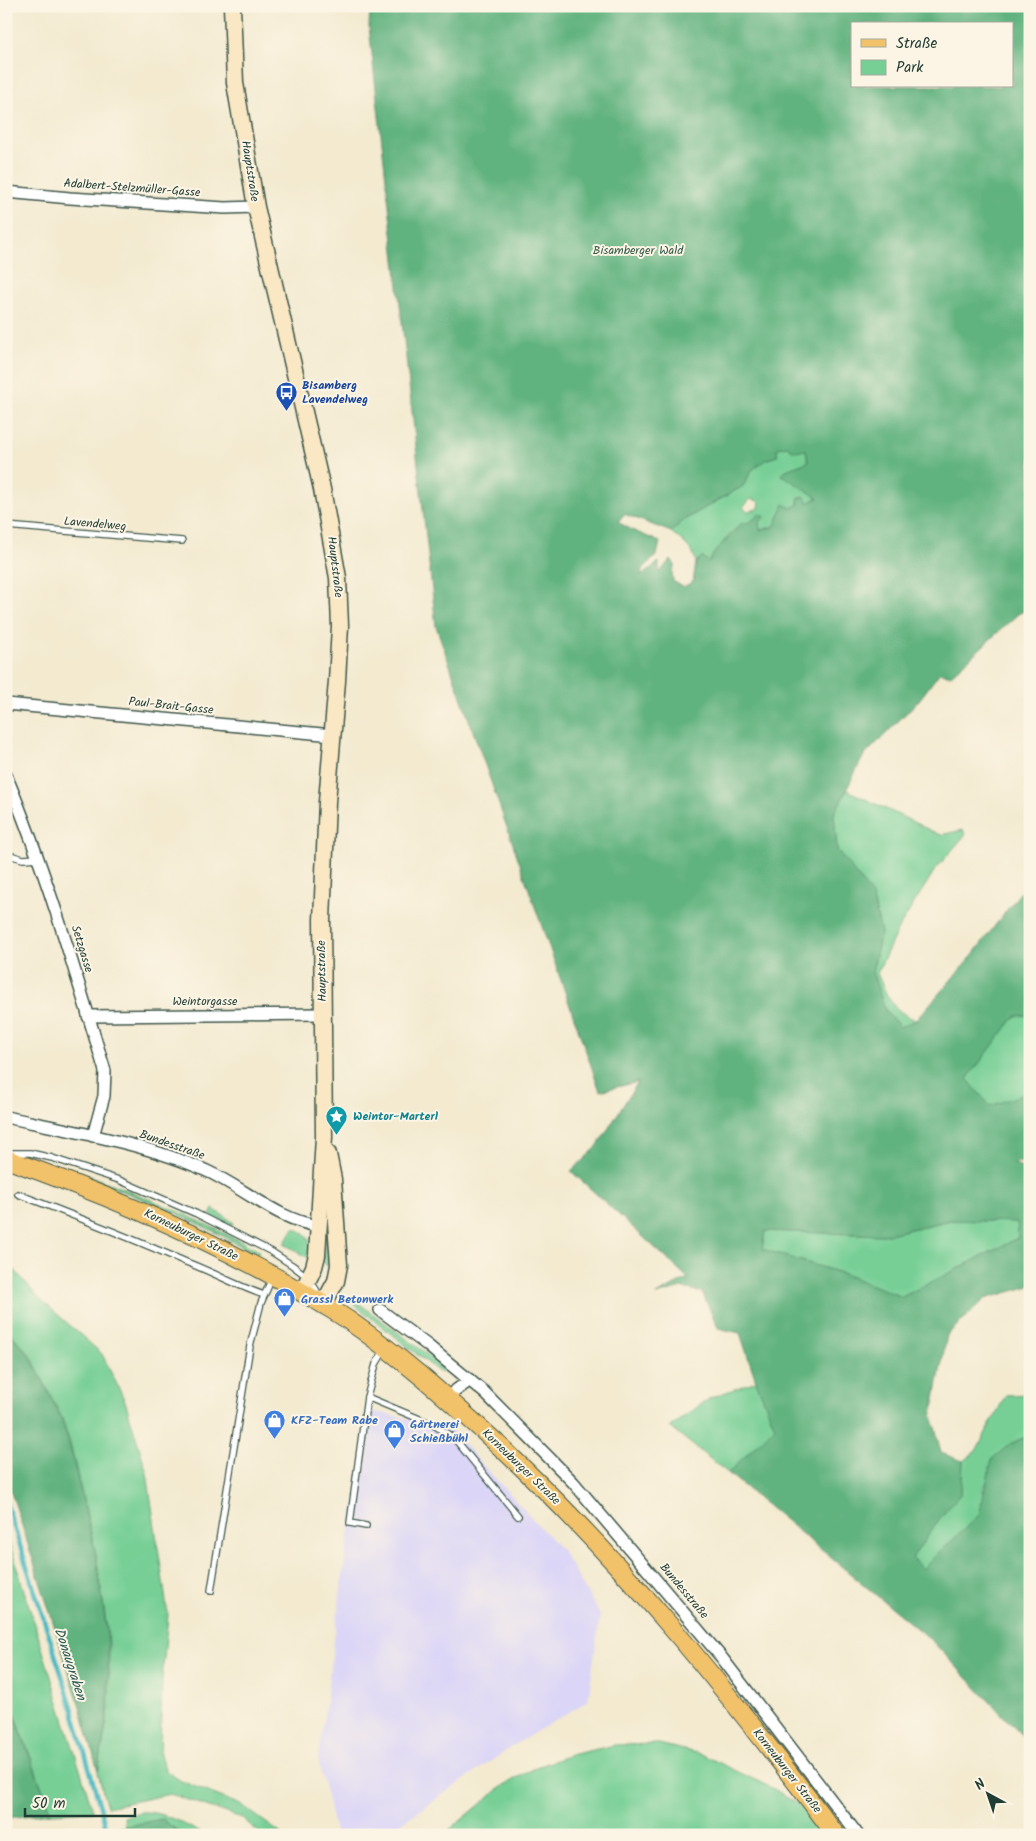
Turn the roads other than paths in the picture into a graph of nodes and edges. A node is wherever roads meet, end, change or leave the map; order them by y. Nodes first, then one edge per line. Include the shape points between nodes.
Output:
1 (232, 6) edge
2 (6, 192) edge
3 (256, 207) junction
4 (6, 526) edge
5 (182, 541) dead end
6 (6, 704) edge
7 (333, 736) junction
8 (6, 775) edge
9 (6, 854) edge
10 (38, 858) junction
11 (323, 1014) junction
12 (88, 1016) junction
13 (6, 1117) edge
14 (93, 1136) junction
15 (324, 1137) junction
16 (6, 1154) edge
17 (6, 1159) edge
18 (18, 1194) dead end
19 (319, 1226) junction
20 (273, 1276) junction
21 (306, 1285) junction
22 (264, 1295) junction
23 (323, 1305) junction
24 (380, 1310) dead end
25 (386, 1347) junction
26 (470, 1380) junction
27 (368, 1397) junction
28 (446, 1397) junction
29 (518, 1516) dead end
30 (366, 1526) dead end
31 (211, 1591) dead end
32 (836, 1835) edge
33 (858, 1835) edge

1 - 3 main road, Hauptstraße via 236,83
2 - 3 street, Adalbert-Stelzmüller-Gasse via 225,208
3 - 7 main road, Hauptstraße via 322,489 338,578 340,626
4 - 5 lane, Lavendelweg
6 - 7 street, Paul-Brait-Gasse
7 - 11 main road, Hauptstraße via 322,920
8 - 10 street, Setzgasse
9 - 10 lane via 22,859
10 - 12 street, Setzgasse
11 - 12 street, Weintorgasse
11 - 15 main road, Hauptstraße
12 - 14 street, Setzgasse via 106,1080
13 - 14 street, Bundesstraße
14 - 19 street, Bundesstraße via 164,1155 209,1172 300,1223
15 - 19 main road, Hauptstraße
15 - 23 main road, Hauptstraße via 333,1179 339,1265 336,1281
16 - 21 lane via 30,1153 52,1158 119,1180 224,1226 272,1252
17 - 20 main road, Korneuburger Straße via 161,1219
18 - 22 lane
19 - 21 main road, Hauptstraße via 317,1255
20 - 21 main road, Korneuburger Straße
20 - 22 lane
21 - 23 main road, Korneuburger Straße
22 - 31 lane via 250,1346
23 - 25 main road, Korneuburger Straße
24 - 26 street, Bundesstraße
25 - 27 lane via 376,1364
25 - 28 main road, Korneuburger Straße
26 - 28 street
26 - 33 street, Bundesstraße via 545,1452 612,1526 728,1666
27 - 29 lane via 434,1425 455,1439
27 - 30 lane via 350,1523
28 - 32 main road, Korneuburger Straße via 566,1511 644,1594

